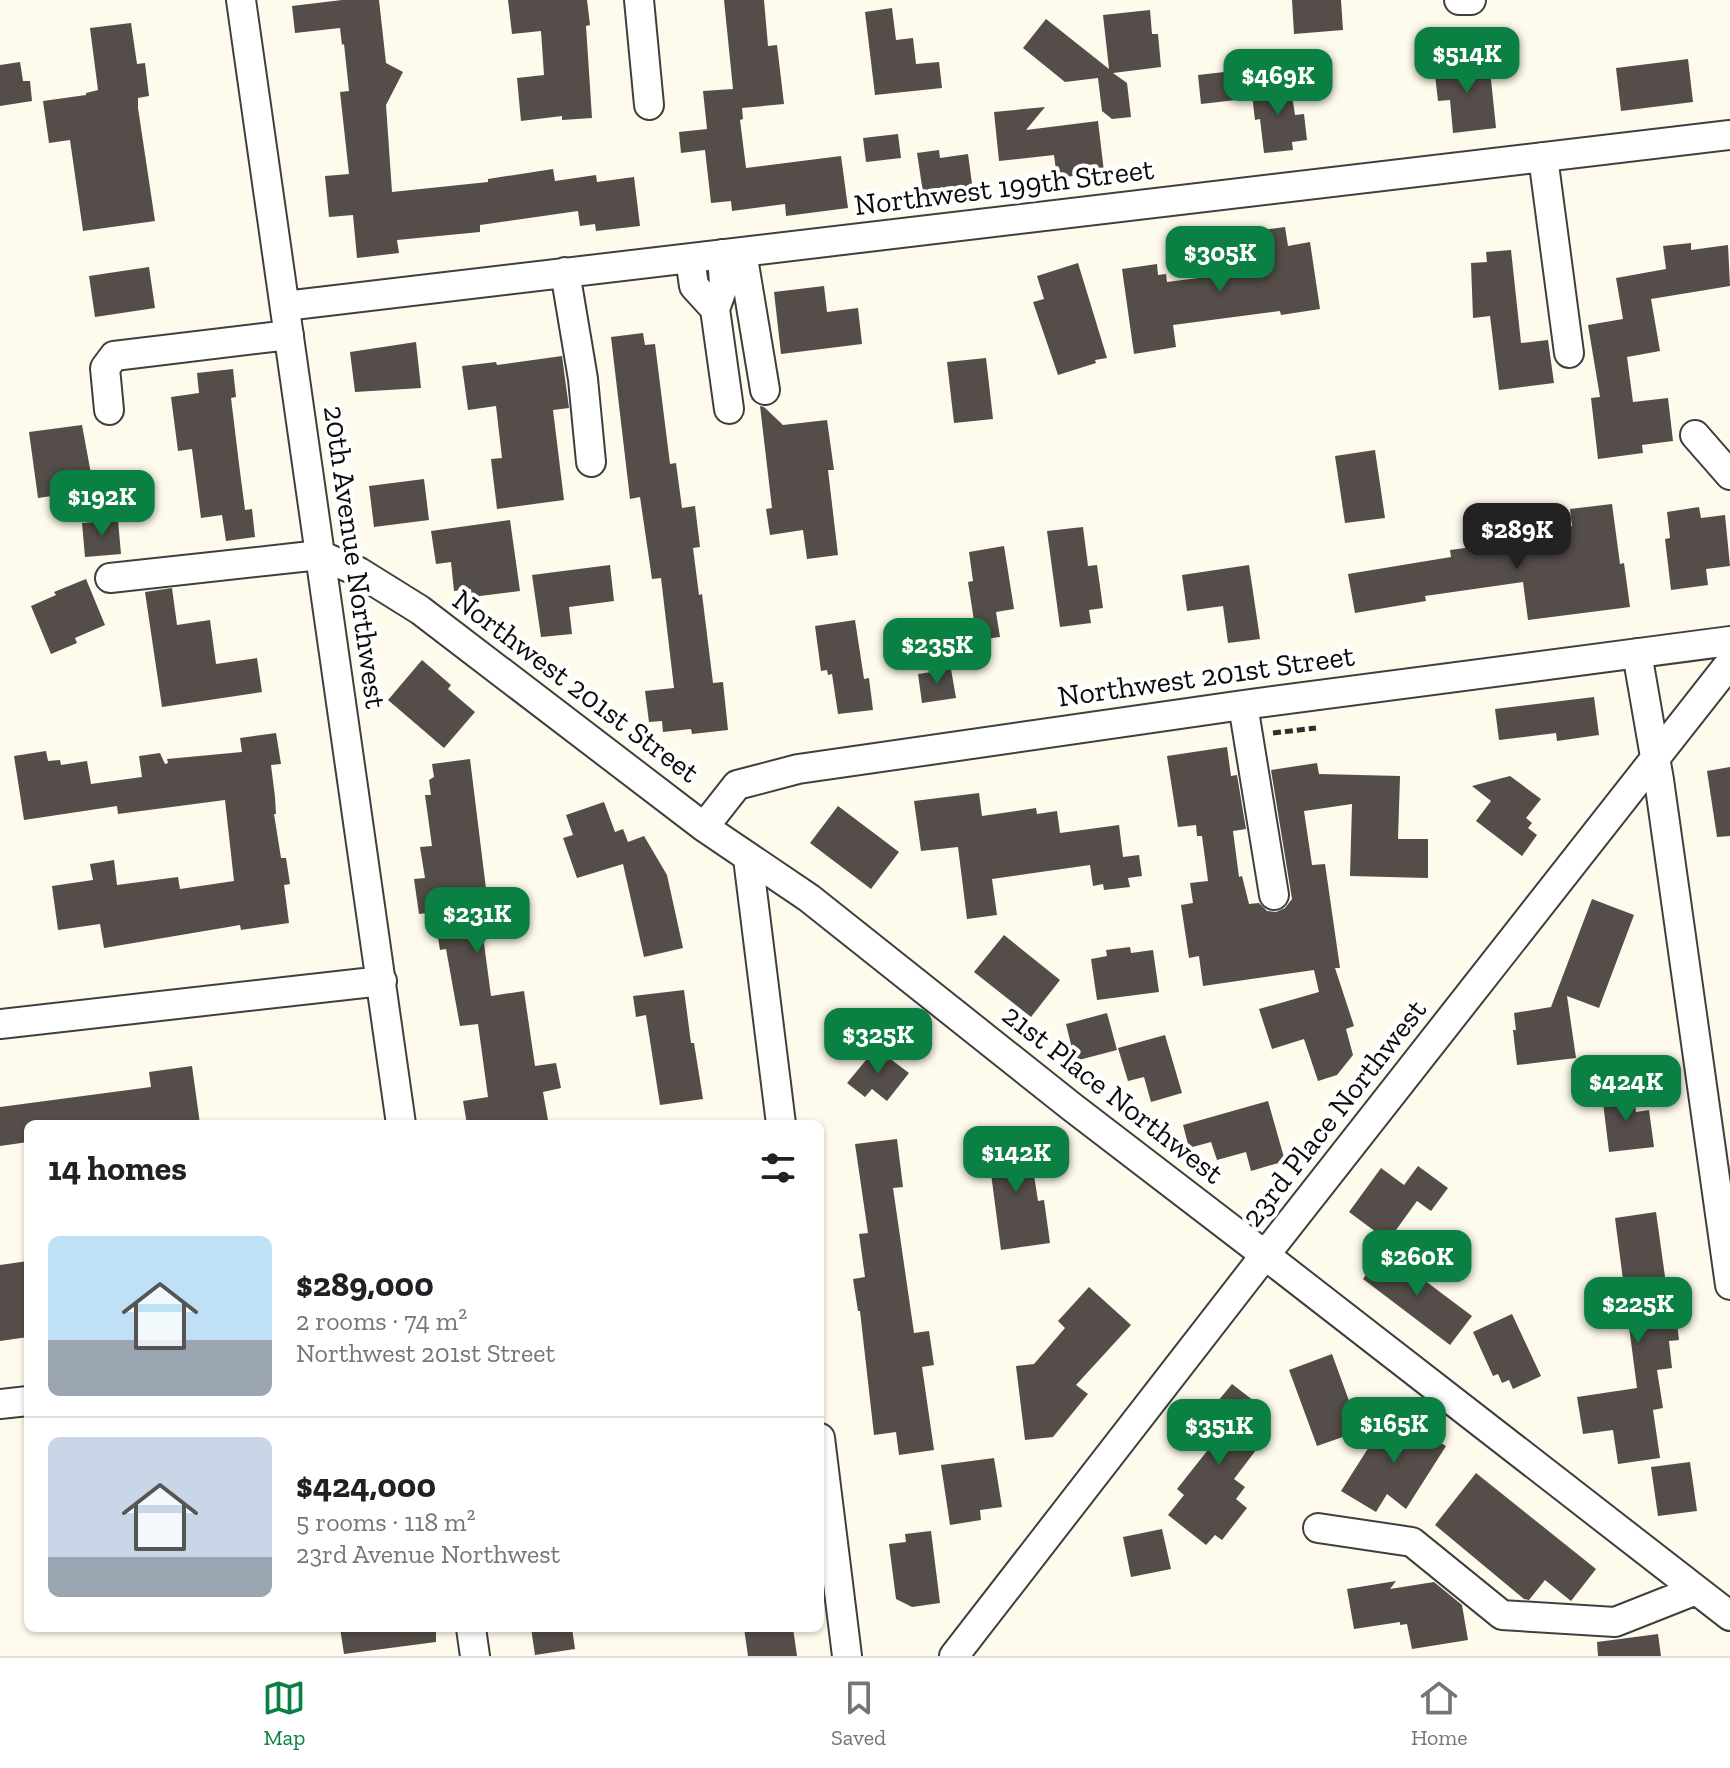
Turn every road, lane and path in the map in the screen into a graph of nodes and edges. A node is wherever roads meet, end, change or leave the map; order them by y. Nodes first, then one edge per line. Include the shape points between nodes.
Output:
1 (241, 0) edge
2 (639, 0) edge
3 (1459, 0) edge
4 (1471, 0) edge
5 (649, 105) dead end
6 (1730, 135) edge
7 (1543, 157) junction
8 (732, 253) junction
9 (690, 258) junction
10 (565, 272) junction
11 (285, 306) junction
12 (715, 309) junction
13 (289, 335) junction
14 (1569, 353) dead end
15 (765, 390) dead end
16 (729, 409) dead end
17 (109, 410) dead end
18 (1695, 435) dead end
19 (591, 462) dead end
20 (1730, 475) edge
21 (320, 555) junction
22 (110, 578) dead end
23 (1730, 641) edge
24 (1637, 653) junction
25 (1730, 663) edge
26 (1243, 705) junction
27 (1655, 758) junction
28 (704, 827) junction
29 (748, 858) junction
30 (1274, 895) dead end
31 (382, 981) junction
32 (0, 1024) edge
33 (400, 1120) edge
34 (781, 1120) edge
35 (1265, 1255) junction
36 (1730, 1285) edge
37 (24, 1401) edge
38 (0, 1404) edge
39 (824, 1470) edge
40 (1318, 1528) dead end
41 (1696, 1590) junction
42 (1730, 1616) edge
43 (472, 1632) edge
44 (475, 1656) edge
45 (847, 1656) edge
46 (954, 1656) edge

1 - 11 street, 20th Avenue Northwest
2 - 5 street
3 - 4 street
6 - 7 street, Northwest 199th Street
7 - 8 street, Northwest 199th Street
7 - 14 street
8 - 9 street, Northwest 199th Street
8 - 12 street
8 - 15 street
9 - 10 street, Northwest 199th Street
9 - 12 street via 694,286
10 - 11 street, Northwest 199th Street
10 - 19 street
11 - 13 street, 20th Avenue Northwest
12 - 16 street
13 - 17 street via 114,356 105,368
13 - 21 street, 20th Avenue Northwest
18 - 20 street
21 - 22 street
21 - 28 street, Northwest 201st Street via 420,610
21 - 31 street, 20th Avenue Northwest
23 - 24 street, Northwest 201st Street
24 - 26 street, Northwest 201st Street
24 - 27 street
25 - 27 street, 23rd Place Northwest
26 - 28 street, Northwest 201st Street via 798,769 737,785
26 - 30 street
27 - 35 street, 23rd Place Northwest
27 - 36 street
28 - 29 street, 21st Place Northwest
29 - 34 street
29 - 35 street, 21st Place Northwest via 809,898
31 - 32 street
31 - 33 street, 20th Avenue Northwest
35 - 41 street, 23rd Place Northwest
35 - 46 street
37 - 38 street
39 - 45 street
40 - 41 street via 1412,1542 1502,1615 1615,1622
41 - 42 street, 23rd Place Northwest
43 - 44 street

